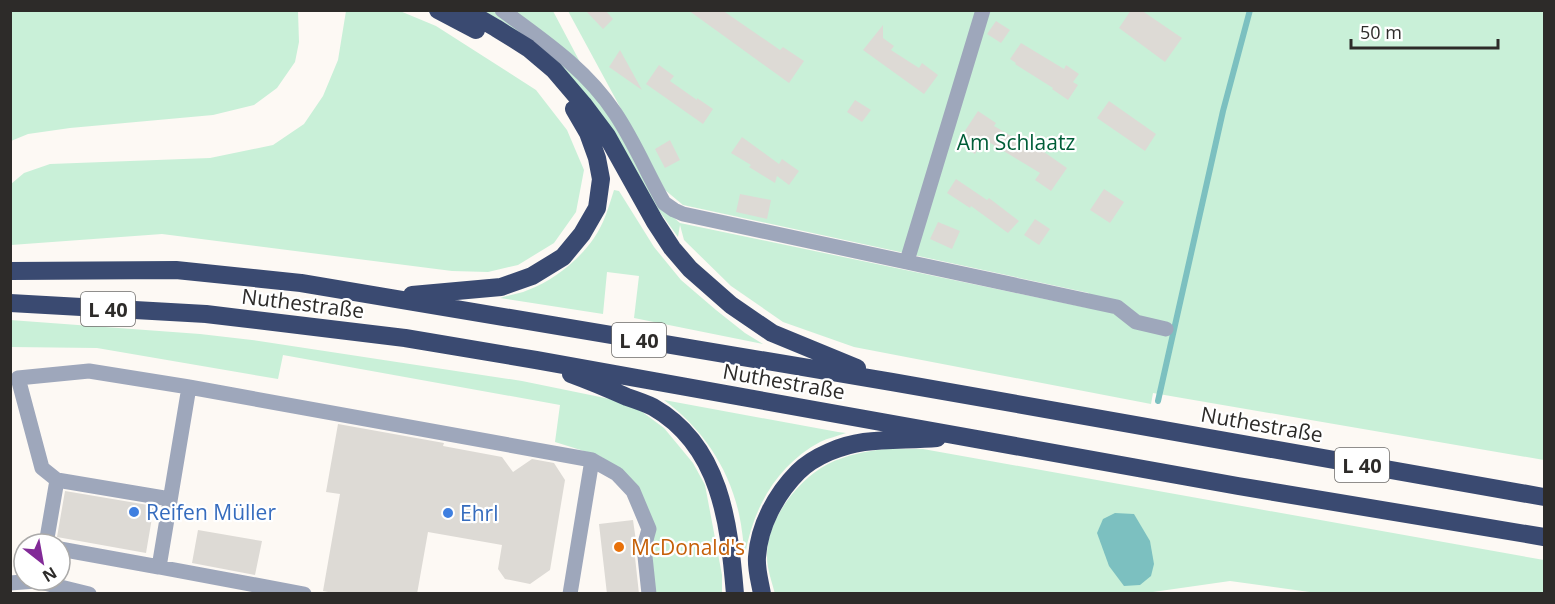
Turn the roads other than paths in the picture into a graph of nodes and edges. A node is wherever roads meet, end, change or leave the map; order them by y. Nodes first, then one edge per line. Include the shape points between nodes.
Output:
1 (438, 10) edge
2 (465, 10) edge
3 (502, 10) edge
4 (983, 10) edge
5 (907, 261) junction
6 (10, 271) edge
7 (385, 297) junction
8 (10, 303) edge
9 (1166, 329) dead end
10 (536, 360) junction
11 (892, 382) junction
12 (189, 387) junction
13 (962, 436) junction
14 (592, 460) junction
15 (57, 480) junction
16 (1545, 497) edge
17 (170, 499) junction
18 (48, 532) edge
19 (1545, 537) edge
20 (72, 551) edge
21 (159, 567) junction
22 (10, 583) edge
23 (89, 594) edge
24 (304, 594) edge
25 (570, 594) edge
26 (649, 594) edge
27 (735, 594) edge
28 (762, 594) edge

1 - 7 highway via 510,49 546,78 573,108 597,158 601,180 597,208 563,257 532,276 501,286
2 - 11 highway via 528,48 554,70 607,136 672,248 731,305 772,333
3 - 5 street via 583,73 616,114 664,202 674,210
4 - 5 street
5 - 9 street via 1117,307 1136,322
6 - 7 highway, Nuthestraße / L 40 via 176,270 301,283
7 - 11 highway, Nuthestraße / L 40
8 - 10 highway, Nuthestraße / L 40 via 206,314 405,338
10 - 13 highway, Nuthestraße / L 40
10 - 27 highway via 653,407 681,427 707,460 722,503
11 - 16 highway, Nuthestraße / L 40
12 - 14 street
12 - 15 street via 89,371 18,378 42,468
12 - 17 street
13 - 19 highway, Nuthestraße / L 40
13 - 28 highway via 863,442 829,452 799,470 769,512 760,537 757,559
14 - 25 street
14 - 26 street via 617,474 637,500 649,529 644,547
15 - 17 street
15 - 18 street
17 - 21 street
20 - 21 street
21 - 24 street
22 - 23 street via 36,581

